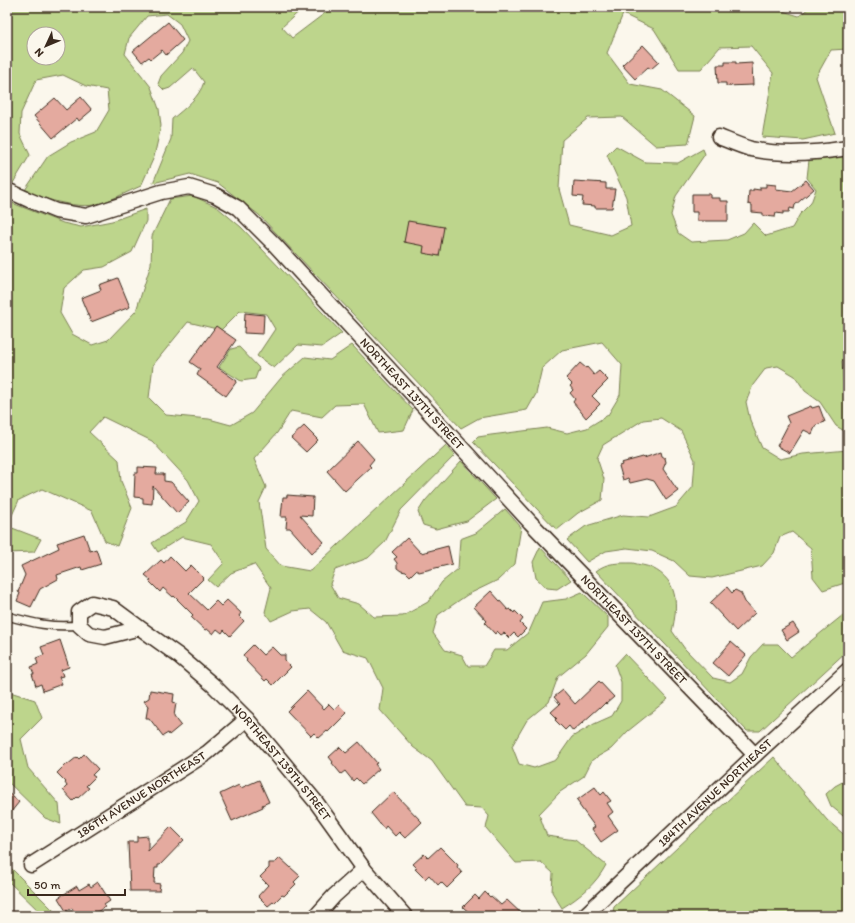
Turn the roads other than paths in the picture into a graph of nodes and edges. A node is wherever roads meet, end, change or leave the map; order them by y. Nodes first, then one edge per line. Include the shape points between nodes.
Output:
1 (719, 137) dead end
2 (848, 148) edge
3 (7, 190) edge
4 (7, 616) edge
5 (79, 625) junction
6 (140, 628) junction
7 (848, 670) edge
8 (247, 719) junction
9 (755, 755) junction
10 (31, 865) dead end
11 (364, 869) junction
12 (316, 916) edge
13 (405, 916) edge
14 (584, 916) edge

1 - 2 street via 751,148 774,152 821,153
3 - 9 street, NORTHEAST 137TH STREET via 56,211 86,216 161,192 189,187 215,195 238,208 530,522
4 - 5 lane via 42,625
5 - 6 street via 89,634 105,637
5 - 6 street, NORTHEAST 139TH STREET via 79,612 92,603 113,608
6 - 8 street, NORTHEAST 139TH STREET via 179,656
7 - 9 street, 184TH AVENUE NORTHEAST
8 - 10 street, 186TH AVENUE NORTHEAST via 207,753
8 - 11 street, NORTHEAST 139TH STREET via 316,802
9 - 14 street, 184TH AVENUE NORTHEAST
11 - 12 street
11 - 13 street, NORTHEAST 139TH STREET

